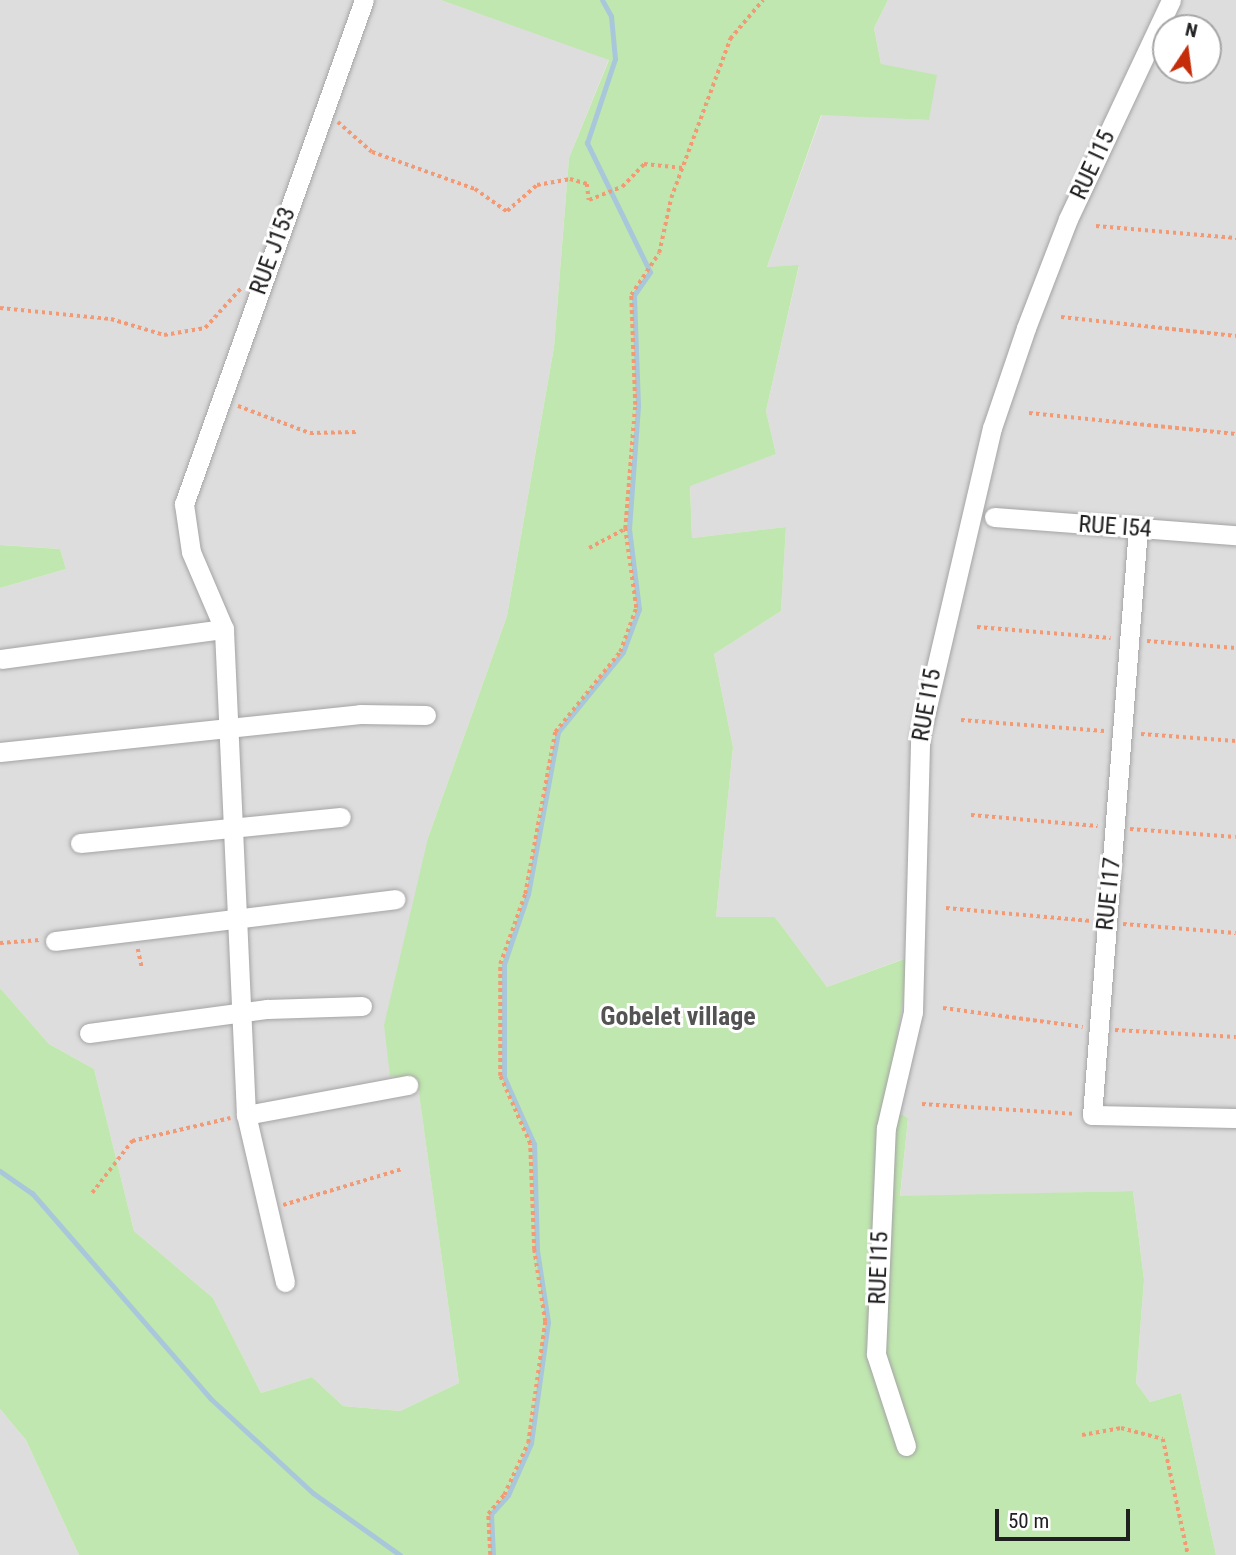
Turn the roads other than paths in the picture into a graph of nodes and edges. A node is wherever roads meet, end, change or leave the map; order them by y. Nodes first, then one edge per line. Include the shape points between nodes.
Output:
1 (364, 0) edge
2 (1171, 0) edge
3 (993, 517) dead end
4 (1138, 528) junction
5 (1236, 536) edge
6 (224, 629) junction
7 (1, 659) edge
8 (426, 715) dead end
9 (232, 729) junction
10 (0, 752) edge
11 (341, 817) dead end
12 (235, 830) junction
13 (80, 843) dead end
14 (395, 899) dead end
15 (237, 920) junction
16 (55, 941) road end
17 (362, 1006) dead end
18 (242, 1012) junction
19 (89, 1033) dead end
20 (408, 1085) dead end
21 (246, 1115) junction
22 (1236, 1118) edge
23 (285, 1282) dead end
24 (906, 1446) dead end

1 - 6 street, RUE J153 via 184,504 191,552
2 - 24 street, RUE I15 via 1068,219 1026,328 992,428 920,737 913,1012 886,1128 876,1354
3 - 4 street, RUE I54
4 - 5 street, RUE I54
4 - 22 street, RUE I17 via 1091,1115
6 - 7 street
6 - 9 street
8 - 9 street via 360,714
9 - 10 street
9 - 12 street
11 - 12 street
12 - 13 street
12 - 15 street
14 - 15 street
15 - 16 street
15 - 18 street
17 - 18 street
18 - 19 street
18 - 21 street
20 - 21 street
21 - 23 street

